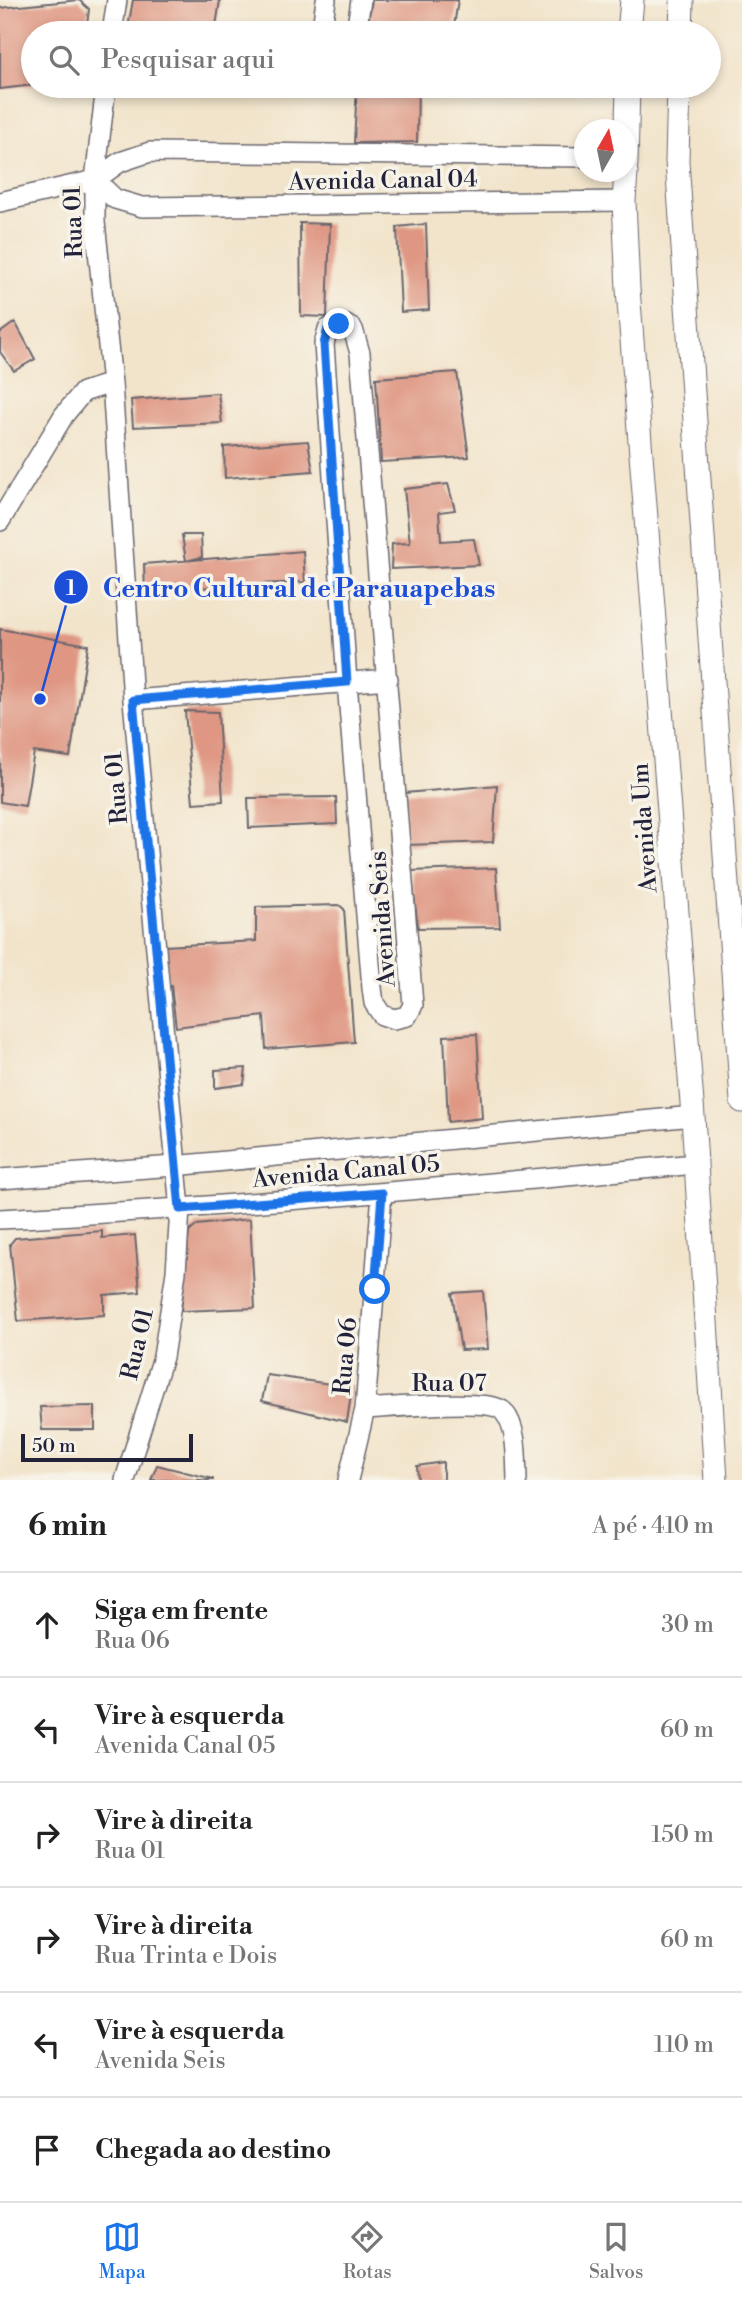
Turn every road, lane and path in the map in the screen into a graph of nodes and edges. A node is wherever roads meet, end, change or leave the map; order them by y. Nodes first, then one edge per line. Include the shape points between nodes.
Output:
1 (117, 0) edge
2 (326, 0) edge
3 (361, 0) edge
4 (632, 0) edge
5 (682, 0) edge
6 (114, 21) edge
7 (323, 21) edge
8 (358, 21) edge
9 (630, 21) edge
10 (681, 21) edge
11 (105, 98) edge
12 (628, 98) edge
13 (679, 98) edge
14 (628, 119) edge
15 (574, 157) edge
16 (95, 180) junction
17 (625, 182) edge
18 (624, 201) junction
19 (0, 202) edge
20 (112, 383) junction
21 (0, 521) edge
22 (388, 679) junction
23 (347, 682) junction
24 (133, 700) junction
25 (742, 1101) edge
26 (693, 1116) junction
27 (695, 1164) junction
28 (174, 1166) junction
29 (0, 1179) edge
30 (382, 1193) junction
31 (180, 1209) junction
32 (0, 1219) edge
33 (365, 1409) junction
34 (125, 1480) edge
35 (348, 1480) edge
36 (517, 1480) edge
37 (716, 1480) edge

1 - 6 street
2 - 7 street
3 - 8 street
4 - 9 street
5 - 10 street
11 - 16 street, Rua 01
12 - 14 street
13 - 25 street via 677,161
15 - 16 street, Avenida Canal 04 via 150,152 120,162
16 - 18 street, Avenida Canal 04 via 115,199 142,207
16 - 19 street
16 - 20 street, Rua 01 via 94,222
17 - 18 street, Avenida Um
18 - 26 street, Avenida Um
20 - 21 street via 83,392 64,415
20 - 24 street, Rua 01
22 - 23 street
22 - 23 street, Avenida Seis via 413,1005 407,1016 394,1019 382,1015 374,1003
22 - 23 street, Avenida Seis via 360,353 353,330 339,324 328,329 324,344
23 - 24 street
24 - 28 street, Rua 01
26 - 27 street, Avenida Um
26 - 28 street, Avenida Canal 05
27 - 30 street, Avenida Canal 05
27 - 37 street, Avenida Um
28 - 29 street, Avenida Canal 05
28 - 31 street, Rua 01
30 - 31 street, Avenida Canal 05
30 - 33 street, Rua 06
31 - 32 street, Avenida Canal 05
31 - 34 street, Rua 01 via 163,1357
33 - 35 street, Rua 06
33 - 36 street, Rua 07 via 474,1403 496,1406 511,1428

